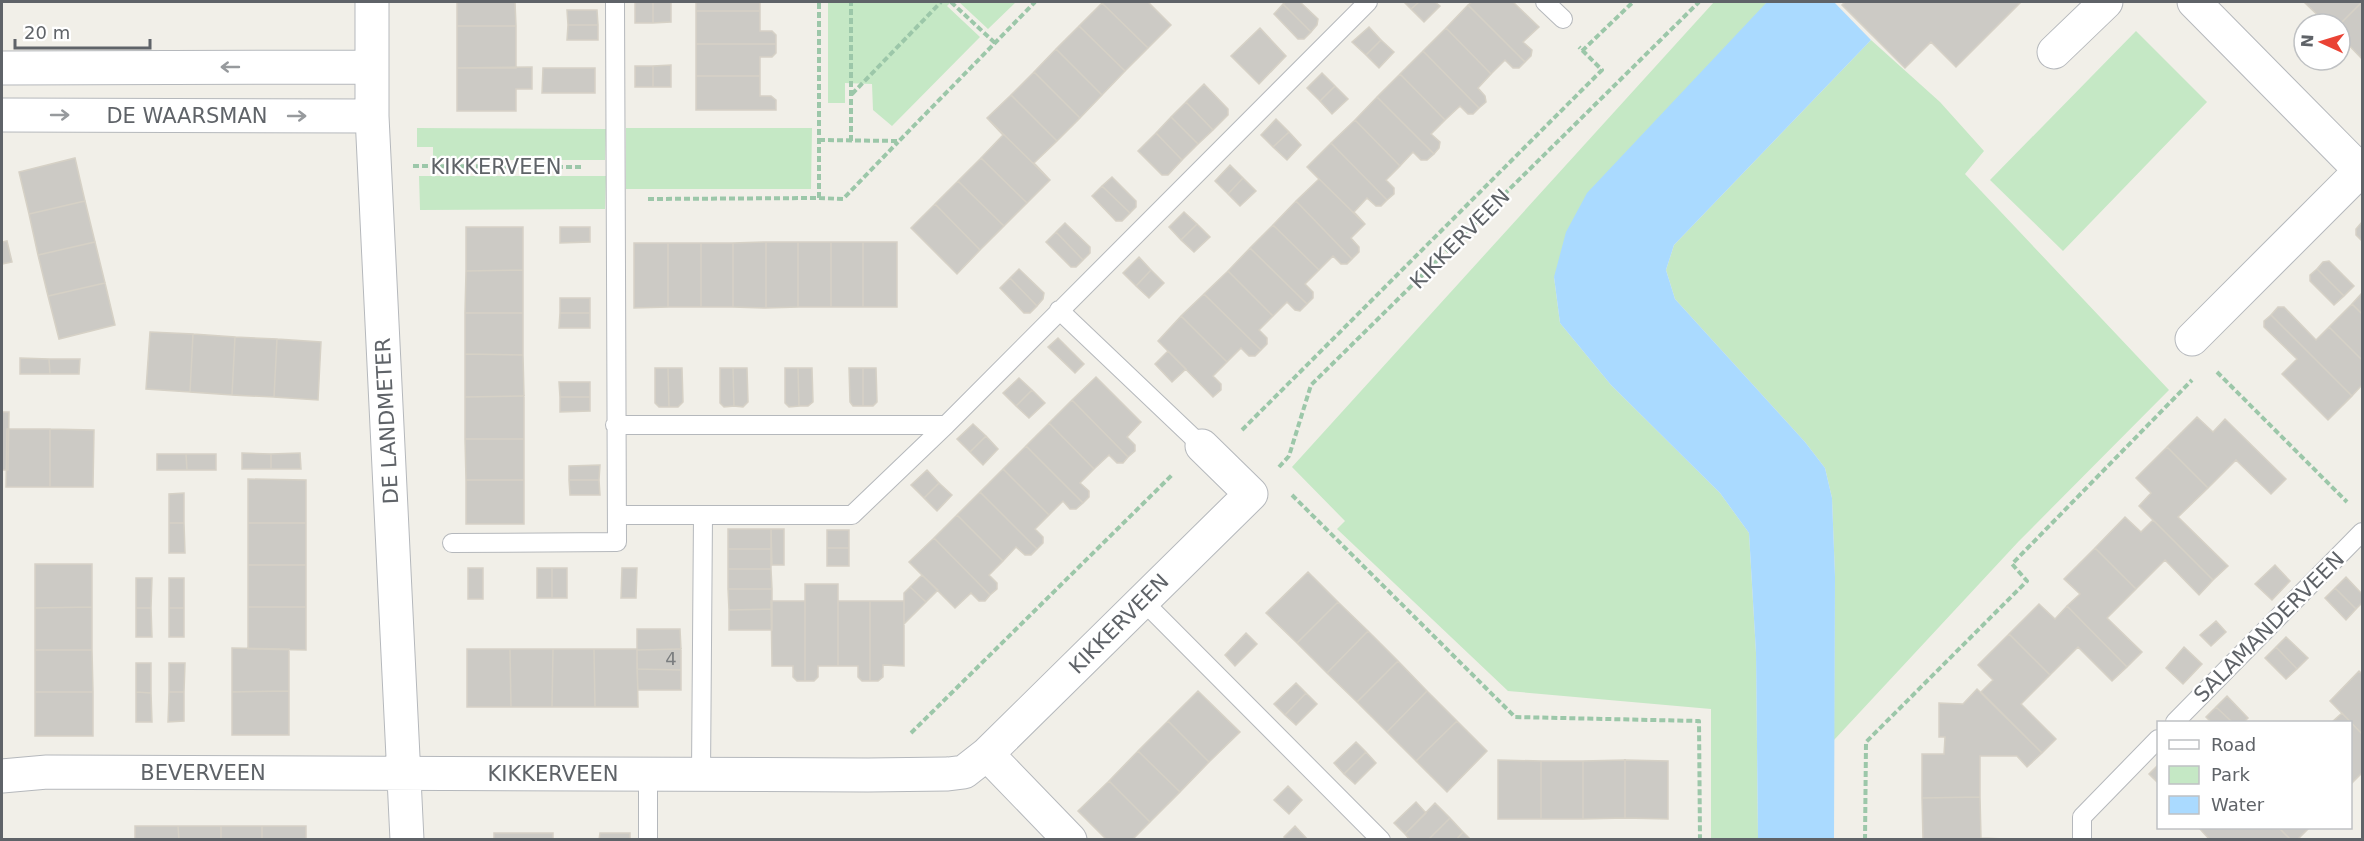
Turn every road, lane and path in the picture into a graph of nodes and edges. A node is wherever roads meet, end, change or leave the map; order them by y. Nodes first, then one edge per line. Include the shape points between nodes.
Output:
1 (372, 2) edge
2 (615, 2) edge
3 (819, 2) edge
4 (851, 2) edge
5 (941, 2) edge
6 (951, 2) edge
7 (1035, 2) edge
8 (1368, 2) edge
9 (1545, 2) edge
10 (1633, 2) edge
11 (1700, 2) edge
12 (2106, 2) edge
13 (2194, 2) edge
14 (1563, 19) joint
15 (995, 43) junction
16 (1582, 51) junction
17 (2054, 52) dead end
18 (372, 67) junction
19 (2, 68) edge
20 (851, 95) junction
21 (2, 115) edge
22 (372, 116) junction
23 (819, 140) junction
24 (851, 141) junction
25 (899, 141) junction
26 (375, 167) junction
27 (617, 167) junction
28 (2362, 170) edge
29 (819, 198) junction
30 (616, 199) junction
31 (1059, 310) junction
32 (2200, 351) junction
33 (615, 425) junction
34 (945, 425) junction
35 (1202, 446) junction
36 (1261, 485) junction
37 (2354, 509) dead end
38 (616, 515) junction
39 (703, 515) junction
40 (2362, 532) edge
41 (452, 543) dead end
42 (1143, 601) junction
43 (2177, 721) edge
44 (2157, 740) edge
45 (987, 754) junction
46 (404, 773) junction
47 (648, 774) junction
48 (701, 774) junction
49 (868, 775) junction
50 (2, 776) edge
51 (1038, 824) edge
52 (408, 840) edge
53 (648, 840) edge
54 (1070, 840) edge
55 (1381, 840) edge
56 (1700, 840) edge
57 (1865, 840) edge
58 (2082, 840) edge

1 - 18 street, DE LANDMETER
2 - 27 lane
3 - 23 path
4 - 20 path
5 - 20 path
6 - 15 path
7 - 15 path
8 - 31 lane
9 - 14 lane
10 - 16 path
11 - 36 path, KIKKERVEEN via 1311,386 1289,456
12 - 17 street
13 - 28 street
14 - 16 path via 1565,33
15 - 25 path
16 - 35 path via 1602,70 1233,438 1221,426
18 -> 19 street
18 - 22 street, DE LANDMETER
20 - 24 path
21 -> 22 street, DE WAARSMAN
22 - 26 street, DE LANDMETER
23 - 24 path
23 - 29 path
24 - 25 path
25 - 29 path via 843,199
26 - 27 path, KIKKERVEEN
26 - 46 street, DE LANDMETER
27 - 30 lane
28 - 32 street
29 - 30 path
30 - 33 lane
31 - 34 lane
31 - 35 lane
32 - 37 path
32 - 57 path via 2012,564 2026,581 1866,742
33 - 34 lane
33 - 38 lane
34 - 39 lane via 852,515
35 - 36 street
35 - 49 path
36 - 42 street, KIKKERVEEN
36 - 56 path via 1515,717 1699,721
38 - 39 lane
38 - 41 lane via 617,542
39 - 48 lane
40 - 43 lane, SALAMANDERVEEN
42 - 45 street, KIKKERVEEN
42 - 55 lane
44 - 58 lane via 2082,817
45 - 49 street, KIKKERVEEN via 964,772
45 - 51 street
46 - 47 street, KIKKERVEEN
46 - 50 street, BEVERVEEN via 47,772
46 - 52 street, DE LANDMETER
47 - 48 street, KIKKERVEEN
47 - 53 lane
48 - 49 street, KIKKERVEEN
51 - 54 street

